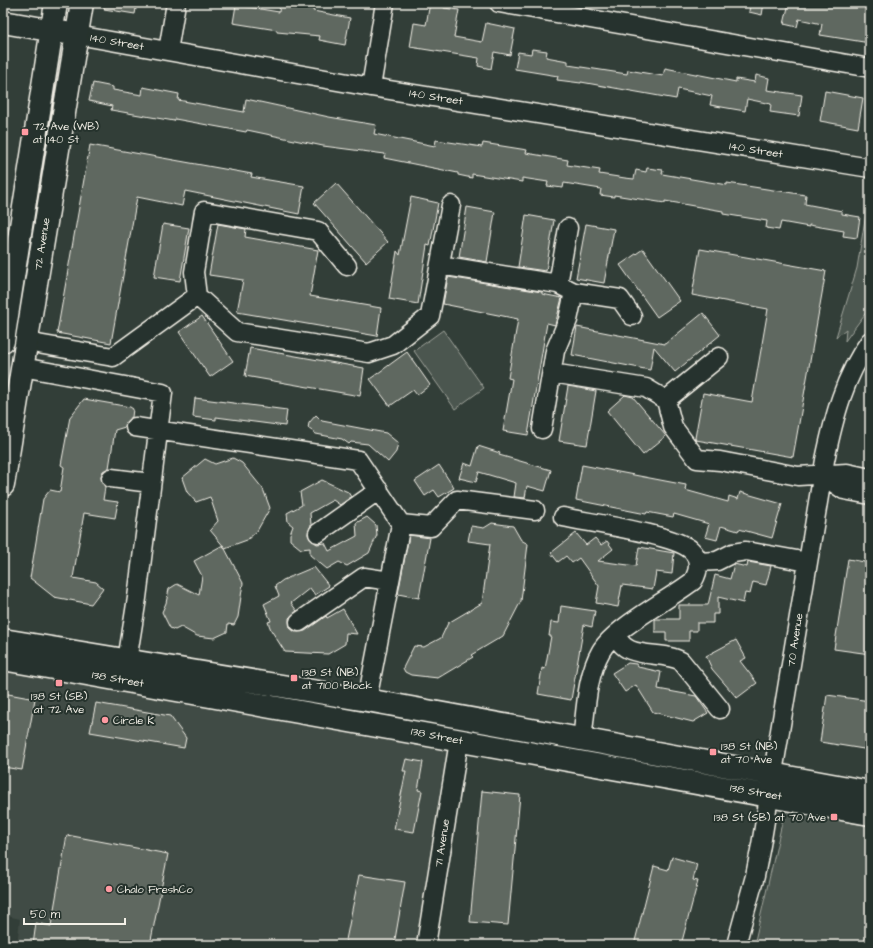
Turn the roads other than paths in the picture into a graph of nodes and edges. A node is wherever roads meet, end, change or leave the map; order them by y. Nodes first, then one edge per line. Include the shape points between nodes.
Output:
1 (56, 3) edge
2 (82, 3) edge
3 (176, 3) edge
4 (385, 3) edge
5 (499, 3) edge
6 (3, 22) edge
7 (52, 30) junction
8 (77, 35) junction
9 (168, 51) junction
10 (870, 68) edge
11 (371, 87) junction
12 (870, 168) edge
13 (451, 205) dead end
14 (568, 228) dead end
15 (440, 265) junction
16 (347, 266) dead end
17 (558, 284) junction
18 (574, 292) junction
19 (197, 296) junction
20 (5, 316) edge
21 (632, 316) dead end
22 (30, 321) junction
23 (3, 341) edge
24 (870, 341) edge
25 (26, 342) junction
26 (719, 357) dead end
27 (22, 367) junction
28 (552, 373) junction
29 (666, 400) junction
30 (135, 427) dead end
31 (542, 428) dead end
32 (160, 430) junction
33 (822, 476) junction
34 (110, 478) dead end
35 (870, 478) edge
36 (151, 483) junction
37 (3, 485) edge
38 (378, 490) junction
39 (870, 495) edge
40 (535, 510) dead end
41 (563, 518) dead end
42 (401, 524) junction
43 (318, 533) dead end
44 (698, 562) junction
45 (808, 562) junction
46 (390, 581) junction
47 (299, 622) dead end
48 (617, 634) junction
49 (3, 640) edge
50 (3, 659) edge
51 (127, 661) junction
52 (367, 700) junction
53 (720, 709) dead end
54 (582, 740) junction
55 (459, 741) junction
56 (771, 784) junction
57 (870, 792) edge
58 (870, 814) edge
59 (426, 945) edge
60 (736, 945) edge

1 - 7 main road
2 - 8 main road, 72 Avenue
3 - 9 street
4 - 11 street
5 - 10 street
6 - 7 main road, 140 Street
7 - 8 main road, 140 Street
7 - 20 main road
8 - 9 street, 140 Street
8 - 22 main road, 72 Avenue
9 - 11 street, 140 Street
11 - 12 street, 140 Street
13 - 15 street
14 - 17 street
15 - 17 street
15 - 19 street via 430,316 393,345 369,353 237,332
16 - 19 street via 318,231 204,211 194,272
17 - 18 street
18 - 21 street via 620,299
18 - 28 street via 568,320 555,351
19 - 25 street via 113,357
20 - 22 street
20 - 23 main road
22 - 25 main road, 72 Avenue
24 - 33 street, 70 Avenue via 857,359 837,409
25 - 27 main road, 72 Avenue
26 - 29 street
27 - 32 street via 163,394
27 - 37 main road, 72 Avenue
28 - 29 street via 646,388
28 - 31 street
29 - 33 street via 673,427 697,459 798,476
30 - 32 street
32 - 36 street
32 - 38 street via 358,460
33 - 35 street via 847,473
33 - 39 street via 844,490
33 - 45 street, 70 Avenue
34 - 36 street
36 - 51 street
38 - 42 street
38 - 43 street
40 - 42 street via 457,500 431,528
41 - 44 street via 672,539 692,551
42 - 46 street
44 - 45 street via 717,561 734,553 746,551
44 - 48 street via 697,574 693,581
45 - 56 street, 70 Avenue
46 - 47 street via 364,577
46 - 52 street
48 - 53 street via 620,643 628,650 681,661
48 - 54 street via 602,650 593,670
49 - 51 main road, 138 Street
50 - 55 main road, 138 Street
51 - 52 main road, 138 Street
52 - 54 main road, 138 Street
54 - 56 main road, 138 Street
55 - 56 main road, 138 Street
55 - 59 street, 71 Avenue
56 - 57 main road, 138 Street
56 - 58 main road, 138 Street
56 - 60 street, 70 Avenue via 755,876

